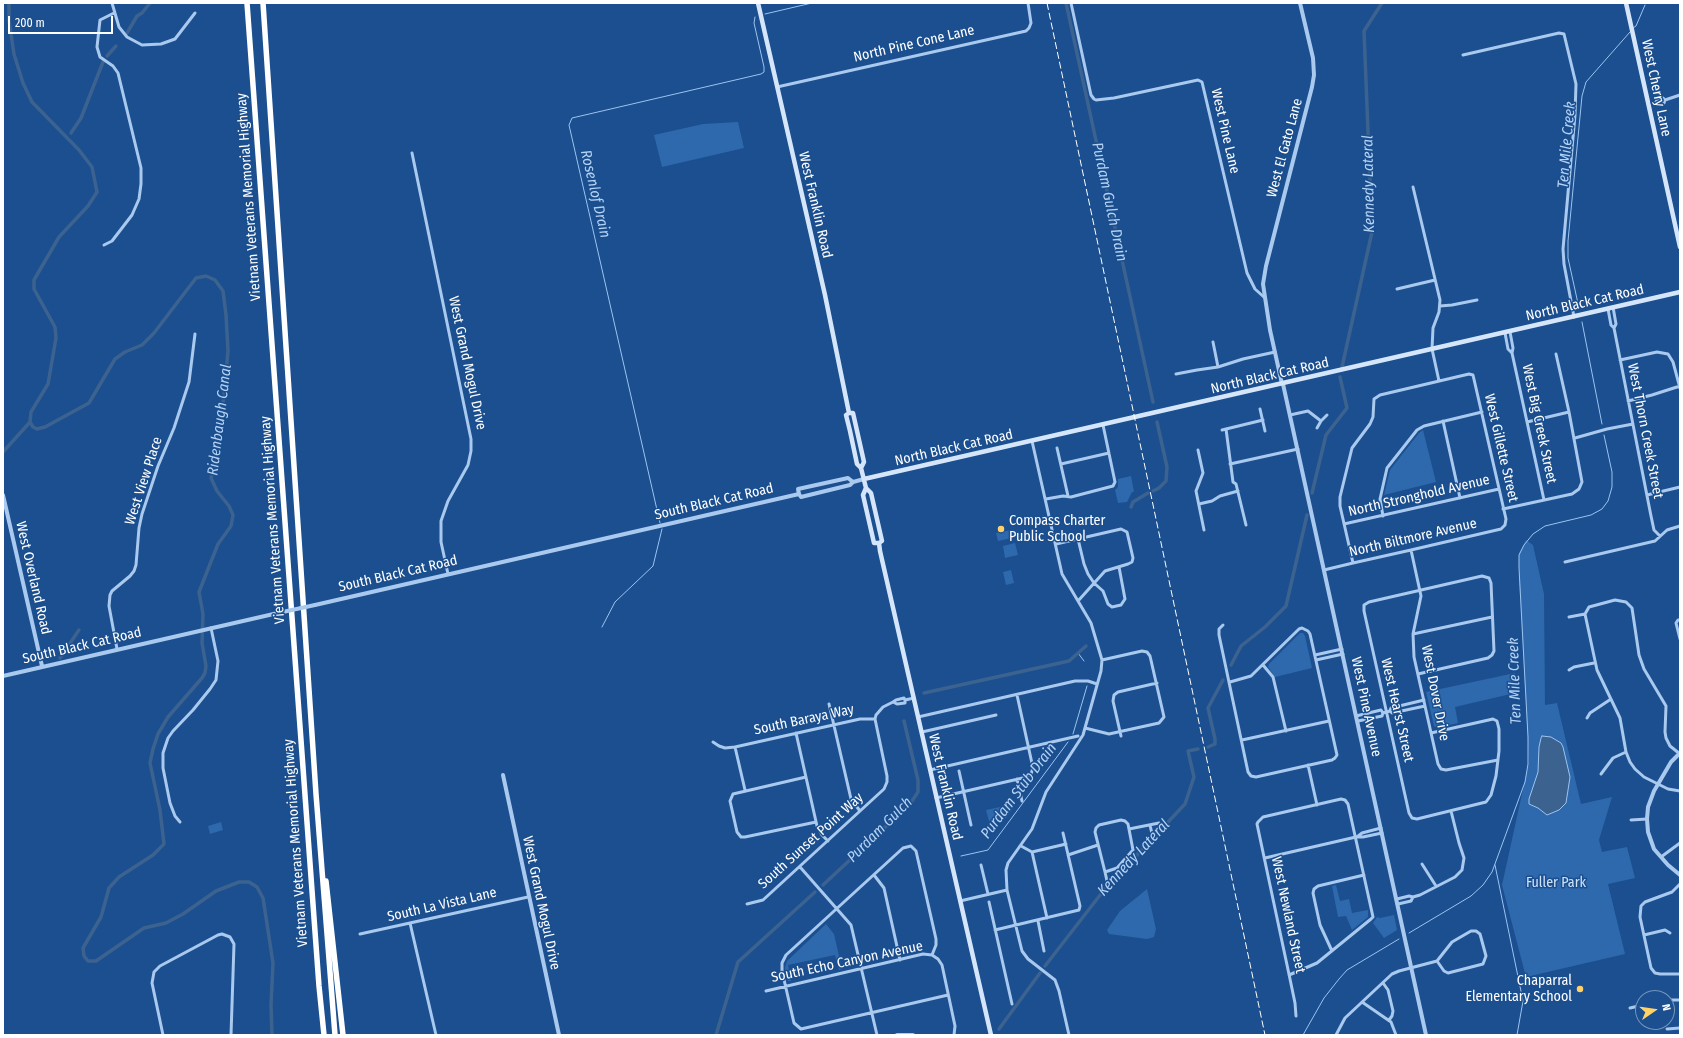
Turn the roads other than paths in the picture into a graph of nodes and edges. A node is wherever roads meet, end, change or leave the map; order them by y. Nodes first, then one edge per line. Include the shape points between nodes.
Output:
1 (112, 3) edge
2 (247, 3) edge
3 (263, 3) edge
4 (758, 3) edge
5 (1028, 3) edge
6 (1071, 3) edge
7 (1300, 3) edge
8 (1626, 3) edge
9 (114, 13) junction
10 (195, 13) dead end
11 (1463, 55) dead end
12 (777, 87) junction
13 (1680, 95) edge
14 (1648, 104) junction
15 (412, 152) dead end
16 (1414, 187) dead end
17 (104, 246) dead end
18 (1680, 247) edge
19 (1435, 280) junction
20 (1397, 290) dead end
21 (1680, 292) edge
22 (1265, 298) junction
23 (1477, 300) dead end
24 (1440, 306) junction
25 (1610, 308) junction
26 (1574, 317) junction
27 (1510, 332) junction
28 (1505, 333) junction
29 (195, 334) dead end
30 (1213, 342) dead end
31 (1432, 349) junction
32 (1274, 352) junction
33 (1512, 353) junction
34 (1556, 354) dead end
35 (1620, 360) junction
36 (1218, 367) junction
37 (1176, 374) dead end
38 (1438, 381) junction
39 (1283, 384) junction
40 (1680, 386) edge
41 (1628, 401) junction
42 (1260, 409) dead end
43 (1482, 412) junction
44 (1569, 412) junction
45 (1290, 415) junction
46 (1327, 415) dead end
47 (1263, 420) junction
48 (1320, 421) junction
49 (1443, 421) junction
50 (1527, 422) junction
51 (1633, 424) junction
52 (1103, 425) junction
53 (1317, 428) dead end
54 (1265, 431) dead end
55 (1574, 438) junction
56 (1032, 441) junction
57 (1057, 448) dead end
58 (1298, 449) junction
59 (1198, 450) dead end
60 (1109, 453) junction
61 (1061, 464) junction
62 (1230, 464) junction
63 (864, 480) junction
64 (853, 482) junction
65 (1680, 487) edge
66 (866, 488) junction
67 (1499, 489) junction
68 (1238, 491) junction
69 (799, 494) junction
70 (1647, 495) junction
71 (3, 496) edge
72 (1068, 496) junction
73 (1460, 498) junction
74 (1046, 499) junction
75 (1544, 500) junction
76 (1199, 504) junction
77 (1504, 509) junction
78 (1383, 516) junction
79 (1344, 524) junction
80 (1246, 525) dead end
81 (1505, 525) joint
82 (1680, 526) edge
83 (1204, 530) dead end
84 (1660, 536) junction
85 (1078, 539) junction
86 (879, 543) junction
87 (1056, 544) junction
88 (1411, 550) junction
89 (1565, 562) dead end
90 (1353, 563) junction
91 (1119, 567) junction
92 (1324, 570) junction
93 (448, 574) junction
94 (1094, 583) junction
95 (1420, 590) junction
96 (1078, 600) junction
97 (1585, 614) junction
98 (1569, 616) dead end
99 (1492, 617) junction
100 (1679, 620) edge
101 (1223, 625) dead end
102 (212, 628) junction
103 (1413, 634) junction
104 (1680, 639) edge
105 (117, 649) junction
106 (1342, 649) junction
107 (1343, 654) junction
108 (1315, 655) junction
109 (1102, 660) junction
110 (1316, 660) junction
111 (1594, 662) junction
112 (1263, 665) junction
113 (42, 666) junction
114 (1570, 670) dead end
115 (1418, 674) junction
116 (3, 676) edge
117 (1230, 682) junction
118 (1157, 683) junction
119 (1097, 684) junction
120 (1017, 695) junction
121 (914, 698) junction
122 (1611, 699) junction
123 (1424, 700) junction
124 (829, 704) dead end
125 (1425, 706) junction
126 (1386, 712) junction
127 (996, 715) dead end
128 (1356, 716) junction
129 (918, 717) junction
130 (1587, 718) dead end
131 (875, 719) junction
132 (1330, 721) junction
133 (1358, 721) junction
134 (834, 725) junction
135 (1085, 728) junction
136 (1120, 731) junction
137 (1286, 731) junction
138 (922, 732) junction
139 (796, 733) junction
140 (1431, 733) junction
141 (1078, 736) dead end
142 (1121, 736) dead end
143 (1242, 740) junction
144 (713, 742) dead end
145 (735, 747) junction
146 (1028, 747) junction
147 (1626, 752) junction
148 (1680, 754) edge
149 (1498, 760) junction
150 (1308, 765) junction
151 (930, 770) junction
152 (959, 771) dead end
153 (1601, 774) dead end
154 (503, 775) dead end
155 (806, 777) junction
156 (1018, 779) junction
157 (1658, 784) junction
158 (745, 790) junction
159 (1680, 791) edge
160 (964, 792) junction
161 (316, 794) junction
162 (936, 798) junction
163 (1022, 801) dead end
164 (1317, 805) junction
165 (860, 811) junction
166 (1451, 811) junction
167 (1647, 819) junction
168 (1631, 820) dead end
169 (180, 822) dead end
170 (816, 822) junction
171 (1159, 823) dead end
172 (972, 825) dead end
173 (1150, 825) junction
174 (1129, 829) junction
175 (1382, 831) junction
176 (1063, 832) dead end
177 (1152, 834) dead end
178 (1356, 837) junction
179 (828, 841) junction
180 (1680, 842) edge
181 (1066, 844) junction
182 (1098, 845) junction
183 (1021, 846) junction
184 (1032, 852) junction
185 (1068, 855) junction
186 (1264, 858) junction
187 (1661, 858) junction
188 (1422, 864) dead end
189 (981, 865) dead end
190 (800, 867) junction
191 (1104, 872) junction
192 (874, 875) junction
193 (1364, 875) junction
194 (1680, 875) edge
195 (1106, 881) dead end
196 (1680, 884) edge
197 (1436, 886) junction
198 (1008, 890) junction
199 (988, 894) junction
200 (528, 897) junction
201 (1413, 897) junction
202 (1397, 899) junction
203 (960, 901) junction
204 (989, 902) dead end
205 (747, 904) dead end
206 (1398, 904) junction
207 (838, 908) junction
208 (1047, 918) junction
209 (1038, 921) junction
210 (410, 923) junction
211 (1016, 926) junction
212 (995, 930) junction
213 (1670, 933) dead end
214 (360, 934) dead end
215 (1644, 935) junction
216 (1044, 950) dead end
217 (1332, 951) junction
218 (932, 955) junction
219 (900, 960) junction
220 (1437, 961) junction
221 (1411, 968) junction
222 (862, 969) junction
223 (1289, 974) junction
224 (1680, 974) edge
225 (1383, 983) junction
226 (786, 986) junction
227 (766, 991) dead end
228 (948, 995) junction
229 (1362, 1002) junction
230 (1012, 1004) dead end
231 (1635, 1007) edge
232 (1630, 1008) dead end
233 (872, 1013) junction
234 (1296, 1016) dead end
235 (1389, 1020) junction
236 (164, 1035) edge
237 (231, 1035) edge
238 (324, 1035) edge
239 (335, 1035) edge
240 (343, 1035) edge
241 (436, 1035) edge
242 (559, 1035) edge
243 (877, 1035) edge
244 (896, 1035) edge
245 (913, 1035) edge
246 (954, 1035) edge
247 (991, 1035) edge
248 (1069, 1035) edge
249 (1336, 1035) edge
250 (1396, 1035) edge
251 (1426, 1035) edge

1 - 9 street
2 - 238 highway, Vietnam Veterans Memorial Highway
3 - 161 highway, Vietnam Veterans Memorial Highway
4 - 12 main road, West Franklin Road
5 - 12 street, North Pine Cone Lane via 1031,23 1026,31
6 - 22 street, West Pine Lane via 1094,99 1114,98 1198,80 1202,82 1246,273 1255,289
7 - 22 street, West El Gato Lane via 1313,58 1314,75 1266,266 1263,284
8 - 14 main road, West Cherry Lane
9 - 10 street via 119,27 127,37 142,45 151,46 175,39
9 - 17 street via 100,20 97,47 100,57 114,66 118,73 141,168 141,184 139,199 132,215 112,241
11 - 26 street via 1564,34 1576,84 1563,249
12 - 63 main road, West Franklin Road via 825,295 849,413 853,413 864,462 861,468
13 - 14 street
14 - 18 main road, West Cherry Lane
15 - 93 street, West Grand Mogul Drive via 471,440 468,465 448,501 441,521 441,542
16 - 19 street
19 - 20 street
19 - 24 street
21 - 25 main road, North Black Cat Road
22 - 32 street
23 - 24 street
24 - 31 street via 1432,328
25 - 26 main road, North Black Cat Road
25 - 35 street, West Thorn Creek Street via 1616,324 1614,328
26 - 27 main road, North Black Cat Road
27 - 28 main road, North Black Cat Road
27 - 33 street, West Big Creek Street
28 - 31 main road, North Black Cat Road
28 - 33 street, West Big Creek Street via 1508,349
29 - 105 street, West View Place via 189,382 142,514 134,571 110,595 109,606
30 - 36 street
31 - 38 street
31 - 39 main road, North Black Cat Road
32 - 36 street
32 - 39 street
33 - 50 street, West Big Creek Street
34 - 44 street
35 - 40 street via 1657,352 1668,354 1674,362
35 - 41 street, West Thorn Creek Street
36 - 37 street
38 - 43 street, West Gillette Street via 1473,375
38 - 79 street via 1380,395 1374,399 1373,417 1352,448 1348,460 1340,497
39 - 45 street, West Pine Avenue
39 - 52 main road, North Black Cat Road
40 - 41 street
41 - 51 street, West Thorn Creek Street
42 - 47 street
43 - 49 street
43 - 67 street, West Gillette Street
44 - 50 street
44 - 55 street
45 - 48 street via 1308,411
45 - 58 street, West Pine Avenue
46 - 48 street
47 - 54 street
47 - 62 street via 1224,429
48 - 53 street
49 - 73 street
49 - 78 street via 1417,430 1389,464 1380,499
50 - 75 street, West Big Creek Street
51 - 55 street
51 - 70 street, West Thorn Creek Street
52 - 56 main road, North Black Cat Road
52 - 60 street
55 - 75 street via 1582,477 1580,486 1572,494
56 - 63 main road, North Black Cat Road
56 - 74 street
57 - 61 street
58 - 62 street
58 - 92 street, West Pine Avenue
59 - 76 street via 1203,473 1196,491
60 - 61 street
60 - 72 street via 1114,485
61 - 72 street
62 - 68 street via 1233,482
63 - 64 street, South Black Cat Road
63 - 66 main road, West Franklin Road
64 - 69 street, South Black Cat Road via 850,485 815,493 801,496
64 - 69 street, South Black Cat Road via 848,478 834,481 798,489
65 - 70 street
66 - 86 main road, West Franklin Road via 871,493 882,541
66 - 86 main road, West Franklin Road via 863,495 874,543
67 - 73 street, North Stronghold Avenue
67 - 77 street, West Gillette Street
68 - 76 street
68 - 80 street
69 - 93 street, South Black Cat Road
70 - 84 street, West Thorn Creek Street via 1654,530
71 - 113 street, West Overland Road
72 - 74 street
73 - 78 street, North Stronghold Avenue
74 - 87 street
75 - 77 street
76 - 83 street
77 - 81 street, West Gillette Street
78 - 79 street, North Stronghold Avenue
79 - 90 street
81 - 88 street, North Biltmore Avenue
82 - 84 street via 1671,528
84 - 89 street via 1655,541
85 - 87 street
85 - 91 street via 1125,530 1133,559 1132,562
85 - 94 street via 1086,570
86 - 121 main road, West Franklin Road
87 - 96 street via 1062,574
88 - 90 street, North Biltmore Avenue
88 - 95 street, West Dover Drive
90 - 92 street, North Biltmore Avenue
91 - 94 street via 1105,571
91 - 94 street via 1125,598 1120,606 1108,604 1103,591
92 - 106 street, West Pine Avenue
93 - 102 street, South Black Cat Road, bridge
94 - 96 street
95 - 99 street via 1482,576 1489,578
95 - 103 street, West Dover Drive
95 - 126 street, West Hearst Street via 1364,605
96 - 109 street via 1092,623
97 - 98 street
97 - 111 street
97 - 148 street via 1589,607 1615,600 1623,600 1630,604 1634,612 1640,660 1666,706 1666,738 1670,746
99 - 103 street
99 - 115 street via 1492,656
100 - 104 street via 1676,623
101 - 117 street via 1219,629 1219,635
102 - 105 street, South Black Cat Road
102 - 169 street via 219,666 216,680 173,731 163,753 163,768 170,803
103 - 115 street, West Dover Drive
105 - 113 street, South Black Cat Road
106 - 107 street, West Pine Avenue
106 - 108 street
107 - 110 street
107 - 128 street, West Pine Avenue
108 - 110 street
108 - 112 street via 1310,634 1305,629 1298,630
109 - 118 street via 1142,650 1147,652
109 - 119 street
110 - 132 street
111 - 114 street
111 - 122 street
112 - 117 street via 1251,676
112 - 137 street via 1273,677
113 - 116 street, South Black Cat Road
115 - 123 street, West Dover Drive
117 - 143 street
118 - 136 street via 1114,695
118 - 136 street via 1163,719 1158,723
119 - 120 street via 1075,681
119 - 135 street
120 - 129 street
120 - 146 street
121 - 129 main road, West Franklin Road
121 - 131 street, South Baraya Way via 896,700 883,707
122 - 130 street via 1590,713
122 - 147 street via 1621,722
123 - 125 street, West Dover Drive
123 - 126 street via 1391,708
124 - 134 street
125 - 126 street
125 - 140 street, West Dover Drive
126 - 128 street via 1381,710
126 - 133 street via 1382,716
126 - 166 street, West Hearst Street via 1412,818
127 - 138 street
128 - 133 street, West Pine Avenue
129 - 138 main road, West Franklin Road
131 - 134 street, South Baraya Way via 860,719
131 - 165 street, South Sunset Point Way via 887,776 885,787
132 - 137 street
132 - 150 street via 1337,754 1332,760
133 - 175 street, West Pine Avenue
134 - 139 street, South Baraya Way
134 - 165 street via 851,799
135 - 136 street via 1110,734
135 - 183 street via 1079,742 1046,792 1032,829
136 - 142 street
137 - 143 street
138 - 151 main road, West Franklin Road
139 - 145 street, South Baraya Way
139 - 155 street
140 - 149 street, West Dover Drive via 1441,769
140 - 149 street via 1493,719 1497,721 1499,729
141 - 146 street
143 - 150 street via 1251,776
144 - 145 street, South Baraya Way via 725,748
145 - 158 street
146 - 151 street
146 - 156 street via 1033,768 1031,774
147 - 153 street via 1613,758
147 - 157 street via 1638,772
148 - 157 street via 1671,762
149 - 166 street via 1491,795 1486,802
150 - 164 street
151 - 162 main road, West Franklin Road
152 - 160 street
154 - 200 street, West Grand Mogul Drive
155 - 158 street
155 - 170 street
156 - 160 street
156 - 163 street
157 - 159 street
157 - 167 street via 1650,799
158 - 170 street via 736,792 730,801 737,832 741,837
160 - 162 street
160 - 172 street
161 - 239 highway, Vietnam Veterans Memorial Highway
161 - 240 highway
162 - 203 main road, West Franklin Road
164 - 178 street via 1345,800
164 - 186 street, West Newland Street via 1259,819 1257,824
165 - 179 street, South Sunset Point Way
166 - 197 street via 1464,858 1462,870 1455,877
167 - 168 street
167 - 187 street via 1651,841
170 - 179 street
171 - 173 street
173 - 174 street
173 - 177 street
174 - 182 street via 1125,821 1121,820 1099,825 1096,828
174 - 191 street via 1134,850 1117,868
175 - 178 street via 1362,833
175 - 202 street, West Pine Avenue
176 - 181 street
178 - 186 street
178 - 193 street
179 - 190 street, South Sunset Point Way
180 - 187 street
181 - 184 street
181 - 185 street
182 - 185 street
182 - 191 street
183 - 184 street
183 - 198 street via 1008,863
184 - 208 street
185 - 208 street via 1079,910
186 - 223 street, West Newland Street
187 - 194 street
188 - 197 street
189 - 199 street
190 - 205 street, South Sunset Point Way via 763,900
190 - 207 street
191 - 195 street
192 - 207 street
192 - 218 street via 903,848 911,846 916,851 936,939
192 - 219 street via 884,888
193 - 217 street via 1372,920
193 - 217 street via 1314,889 1320,925
196 - 215 street via 1672,892 1641,906 1640,917
197 - 201 street
198 - 199 street
198 - 211 street
199 - 203 street
200 - 210 street, South La Vista Lane
200 - 242 street, West Grand Mogul Drive
201 - 202 street
201 - 206 street via 1411,901
202 - 206 street, West Pine Avenue
203 - 247 main road, West Franklin Road
204 - 212 street
206 - 221 street, West Pine Avenue
207 - 222 street via 851,925
207 - 226 street via 786,955 782,963
208 - 209 street
209 - 211 street
209 - 216 street
210 - 214 street, South La Vista Lane
210 - 241 street
211 - 212 street
211 - 248 street via 1025,956 1055,980
212 - 230 street
213 - 215 street via 1665,930
215 - 224 street via 1651,968 1655,973
217 - 223 street via 1317,963
218 - 219 street, South Echo Canyon Avenue via 923,954
218 - 228 street via 942,965
219 - 222 street, South Echo Canyon Avenue
220 - 220 street via 1452,942 1469,932 1476,931 1481,937 1486,956 1480,965 1448,973
220 - 221 street
221 - 225 street via 1395,972
221 - 251 street, West Pine Avenue
222 - 226 street, South Echo Canyon Avenue
222 - 233 street
223 - 234 street, West Newland Street via 1296,1003
225 - 229 street
225 - 235 street via 1388,990 1393,1011
226 - 227 street, South Echo Canyon Avenue
226 - 233 street via 794,1023 798,1028
228 - 233 street
228 - 246 street via 955,1026
229 - 235 street
229 - 249 street via 1345,1018
231 - 232 street
233 - 243 street
235 - 250 street
236 - 237 street via 152,983 154,972 160,966 218,935 230,937 234,944
244 - 245 street

